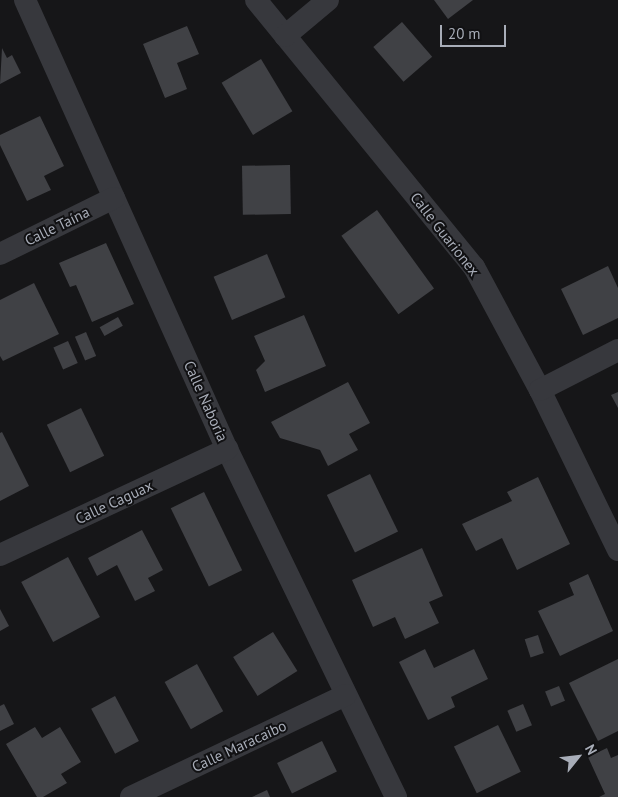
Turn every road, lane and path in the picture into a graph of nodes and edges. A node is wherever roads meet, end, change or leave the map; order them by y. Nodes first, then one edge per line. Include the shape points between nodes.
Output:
1 (24, 0) edge
2 (256, 0) edge
3 (328, 0) edge
4 (285, 36) junction
5 (114, 198) junction
6 (0, 254) edge
7 (618, 350) edge
8 (540, 390) junction
9 (227, 449) junction
10 (618, 550) edge
11 (0, 555) edge
12 (346, 695) junction
13 (131, 797) edge
14 (396, 797) edge

1 - 5 street, Calle Naboria
2 - 4 street, Calle Guarionex
3 - 4 street
4 - 8 street, Calle Guarionex via 474,267
5 - 6 street, Calle Taína
5 - 9 street, Calle Naboria
7 - 8 street
8 - 10 street, Calle Guarionex
9 - 11 street, Calle Caguax
9 - 12 street, Calle Naboria
12 - 13 street, Calle Maracaibo
12 - 14 street, Calle Naboria

